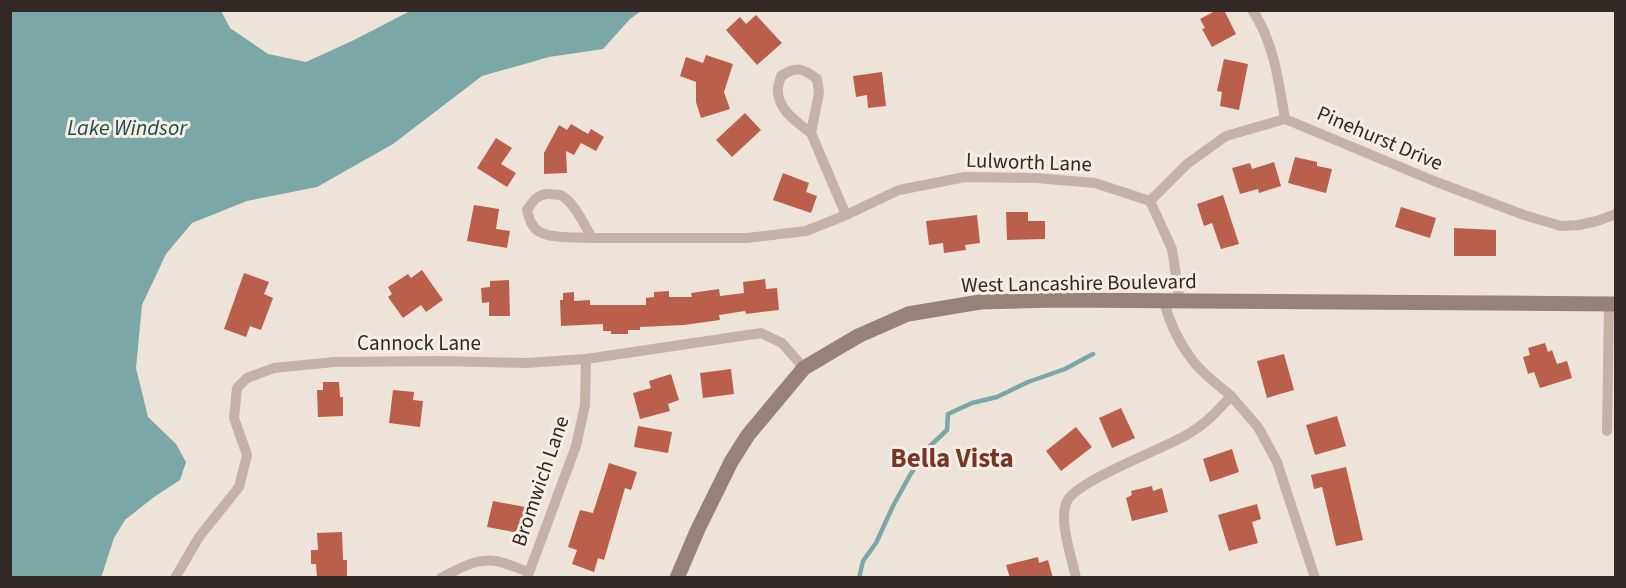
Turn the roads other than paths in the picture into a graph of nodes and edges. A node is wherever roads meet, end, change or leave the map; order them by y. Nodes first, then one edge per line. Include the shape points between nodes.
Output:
1 (1252, 10) edge
2 (1285, 119) junction
3 (811, 132) junction
4 (1150, 201) junction
5 (1616, 214) edge
6 (846, 215) junction
7 (592, 238) junction
8 (1172, 302) junction
9 (1612, 304) edge
10 (586, 359) junction
11 (804, 368) junction
12 (1231, 396) junction
13 (1607, 431) dead end
14 (528, 575) edge
15 (175, 578) edge
16 (441, 578) edge
17 (677, 578) edge
18 (1077, 578) edge
19 (1315, 578) edge

1 - 2 street via 1275,63
2 - 4 street, Pinehurst Drive via 1226,136 1187,164
2 - 5 street, Pinehurst Drive via 1434,181 1561,226 1597,222
3 - 3 street via 819,93 817,79 807,71 791,70 781,76 778,91 782,107
3 - 6 street
4 - 6 street, Lulworth Lane via 1095,183 965,177 899,190
4 - 8 street via 1172,249
6 - 7 street, Lulworth Lane via 806,231 747,238
7 - 7 street, Lulworth Lane via 570,203 560,195 544,194 534,199 527,210 530,222 539,232
8 - 9 main road, West Lancashire Boulevard
8 - 11 main road, West Lancashire Boulevard via 980,302 908,314 858,336
8 - 12 street via 1167,314 1181,342 1193,361
9 - 13 street
10 - 11 street, Cannock Lane via 761,333 782,343
10 - 14 street, Bromwich Lane via 585,405 576,446
10 - 15 street, Cannock Lane via 525,363 334,363 274,368 247,378 237,388 234,418 247,455 238,488 199,537
11 - 17 main road, West Lancashire Boulevard via 748,435 731,462
12 - 18 street via 1207,422 1085,484 1068,500 1064,522
12 - 19 street via 1258,428 1277,462
14 - 16 street via 496,561 479,561

